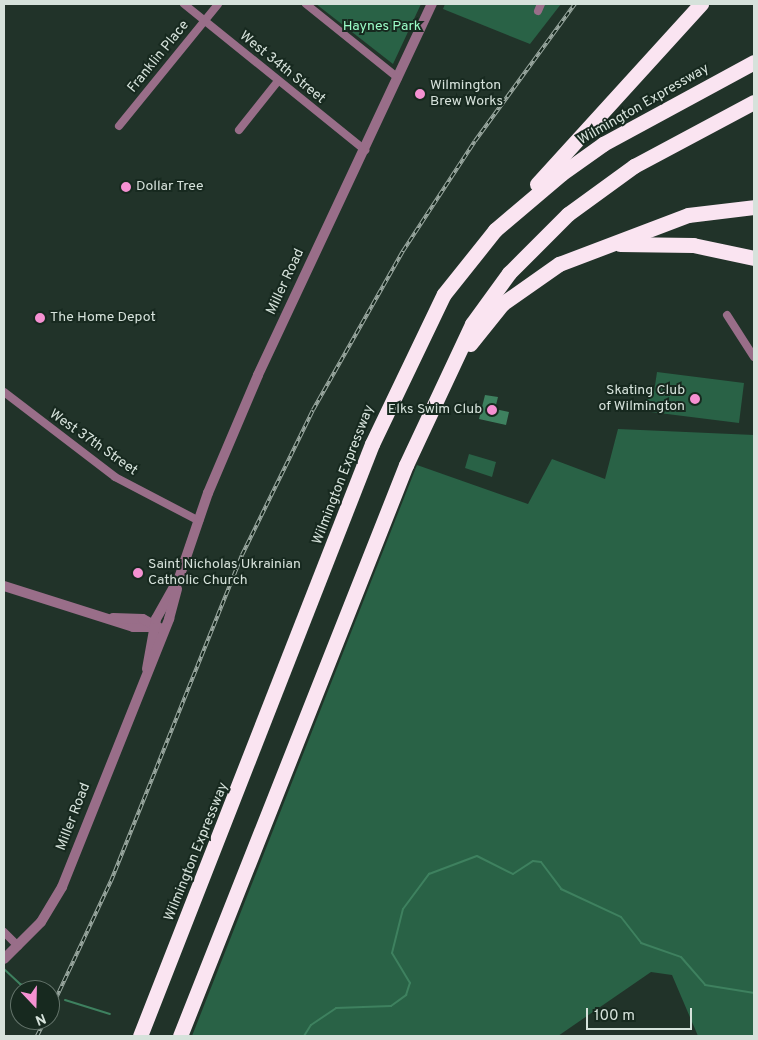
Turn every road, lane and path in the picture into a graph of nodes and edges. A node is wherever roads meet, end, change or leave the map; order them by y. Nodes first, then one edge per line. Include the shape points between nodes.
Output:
1 (184, 4) edge
2 (218, 4) edge
3 (306, 4) edge
4 (432, 4) edge
5 (701, 4) edge
6 (204, 20) junction
7 (754, 62) edge
8 (398, 78) junction
9 (278, 81) junction
10 (754, 102) edge
11 (119, 126) dead end
12 (238, 130) dead end
13 (364, 150) junction
14 (754, 207) edge
15 (495, 230) junction
16 (608, 244) junction
17 (754, 258) edge
18 (727, 315) dead end
19 (754, 356) edge
20 (4, 392) edge
21 (406, 465) junction
22 (199, 521) junction
23 (179, 578) junction
24 (4, 586) edge
25 (164, 603) junction
26 (129, 621) junction
27 (157, 628) junction
28 (150, 652) junction
29 (147, 669) junction
30 (4, 932) edge
31 (18, 946) junction
32 (4, 959) edge
33 (140, 1036) edge
34 (180, 1036) edge

1 - 6 street, West 34th Street
2 - 6 street, Franklin Place
3 - 8 street
4 - 8 street, Miller Road
5 - 15 highway
6 - 9 street, West 34th Street
6 - 11 street, Franklin Place
7 - 15 highway, Wilmington Expressway via 603,144
8 - 13 street, Miller Road
9 - 12 street
9 - 13 street, West 34th Street
10 - 21 highway via 634,166 542,239 472,324
13 - 22 street, Miller Road via 258,375
14 - 16 highway via 688,215
15 - 33 highway, Wilmington Expressway via 444,294 399,381
16 - 17 highway via 693,245
16 - 21 highway via 559,264 502,304 455,369 422,441
18 - 19 street
20 - 22 street, West 37th Street via 115,477
21 - 34 highway
22 - 23 street, Miller Road
23 - 25 street, Miller Road
23 - 27 street, Miller Road via 169,619
24 - 26 street
25 - 26 street
25 - 27 street, Miller Road
26 - 27 street
26 - 28 street via 143,635
27 - 28 street, Miller Road
27 - 29 street, Miller Road
28 - 29 street, Miller Road
29 - 31 street, Miller Road via 62,887 47,913
30 - 31 street
31 - 32 street, Miller Road

